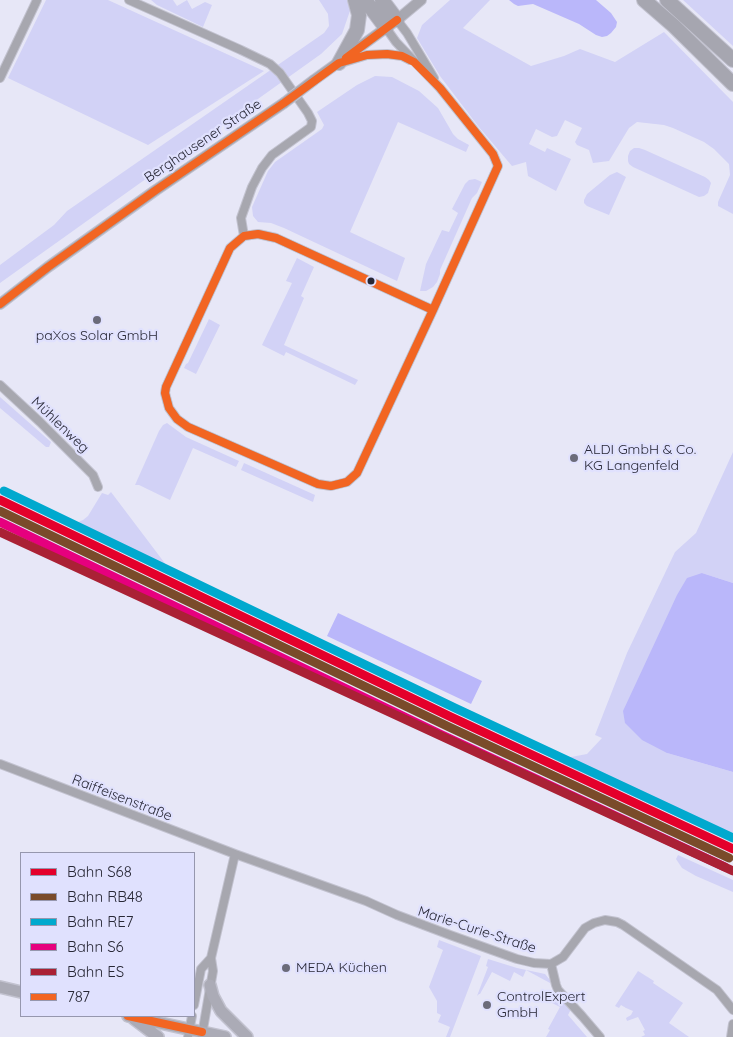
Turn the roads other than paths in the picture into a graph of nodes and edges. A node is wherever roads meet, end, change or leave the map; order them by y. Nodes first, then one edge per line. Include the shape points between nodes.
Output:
1 (37, 0) edge
2 (355, 0) edge
3 (365, 0) edge
4 (382, 0) edge
5 (421, 0) edge
6 (644, 0) edge
7 (667, 0) edge
8 (134, 1) edge
9 (392, 24) junction
10 (733, 60) edge
11 (414, 62) junction
12 (339, 63) junction
13 (0, 78) edge
14 (733, 84) edge
15 (440, 88) junction
16 (244, 236) junction
17 (0, 304) edge
18 (433, 310) junction
19 (0, 385) edge
20 (98, 487) dead end
21 (0, 764) edge
22 (235, 854) junction
23 (397, 915) joint
24 (211, 958) junction
25 (550, 964) junction
26 (210, 985) junction
27 (0, 988) edge
28 (20, 992) edge
29 (195, 1000) edge
30 (733, 1010) edge
31 (130, 1017) edge
32 (132, 1017) edge
33 (192, 1017) edge
34 (733, 1024) edge
35 (188, 1033) edge
36 (202, 1034) edge
37 (158, 1037) edge
38 (225, 1037) edge
39 (247, 1037) edge
40 (600, 1037) edge
41 (731, 1037) edge

1 - 13 street
2 - 12 highway via 359,15 357,30
3 - 9 highway
4 - 9 highway
5 - 9 main road, Berghausener Straße
6 - 14 highway
7 - 10 highway
8 - 16 street via 270,64 280,72 312,121 309,130 272,155 262,168 241,218
9 - 11 street via 396,42
9 - 12 main road, Berghausener Straße
9 - 15 street via 408,33
11 - 12 street via 387,54
11 - 15 street
12 - 17 main road, Berghausener Straße, bridge via 48,266
15 - 18 street via 493,154 498,166
16 - 18 street via 258,234 276,238
16 - 18 street via 230,248 166,387 169,408 177,420 188,427 318,484 331,486 347,482 357,473
19 - 20 street, Mühlenweg via 93,475
21 - 22 street, Raiffeisenstraße
22 - 23 street, Raiffeisenstraße
22 - 24 street
23 - 25 street, Marie-Curie-Straße via 517,959
24 - 26 street
24 - 29 street via 201,969
25 - 30 street, Marie-Curie-Straße via 563,957 585,928 605,920 617,922 717,990
25 - 40 street, Marie-Curie-Straße via 558,990
26 - 36 street
26 - 39 main road via 221,1011
27 - 28 main road
31 - 37 main road
32 - 35 main road
33 - 35 street
34 - 41 street
35 - 36 main road
36 - 38 main road

